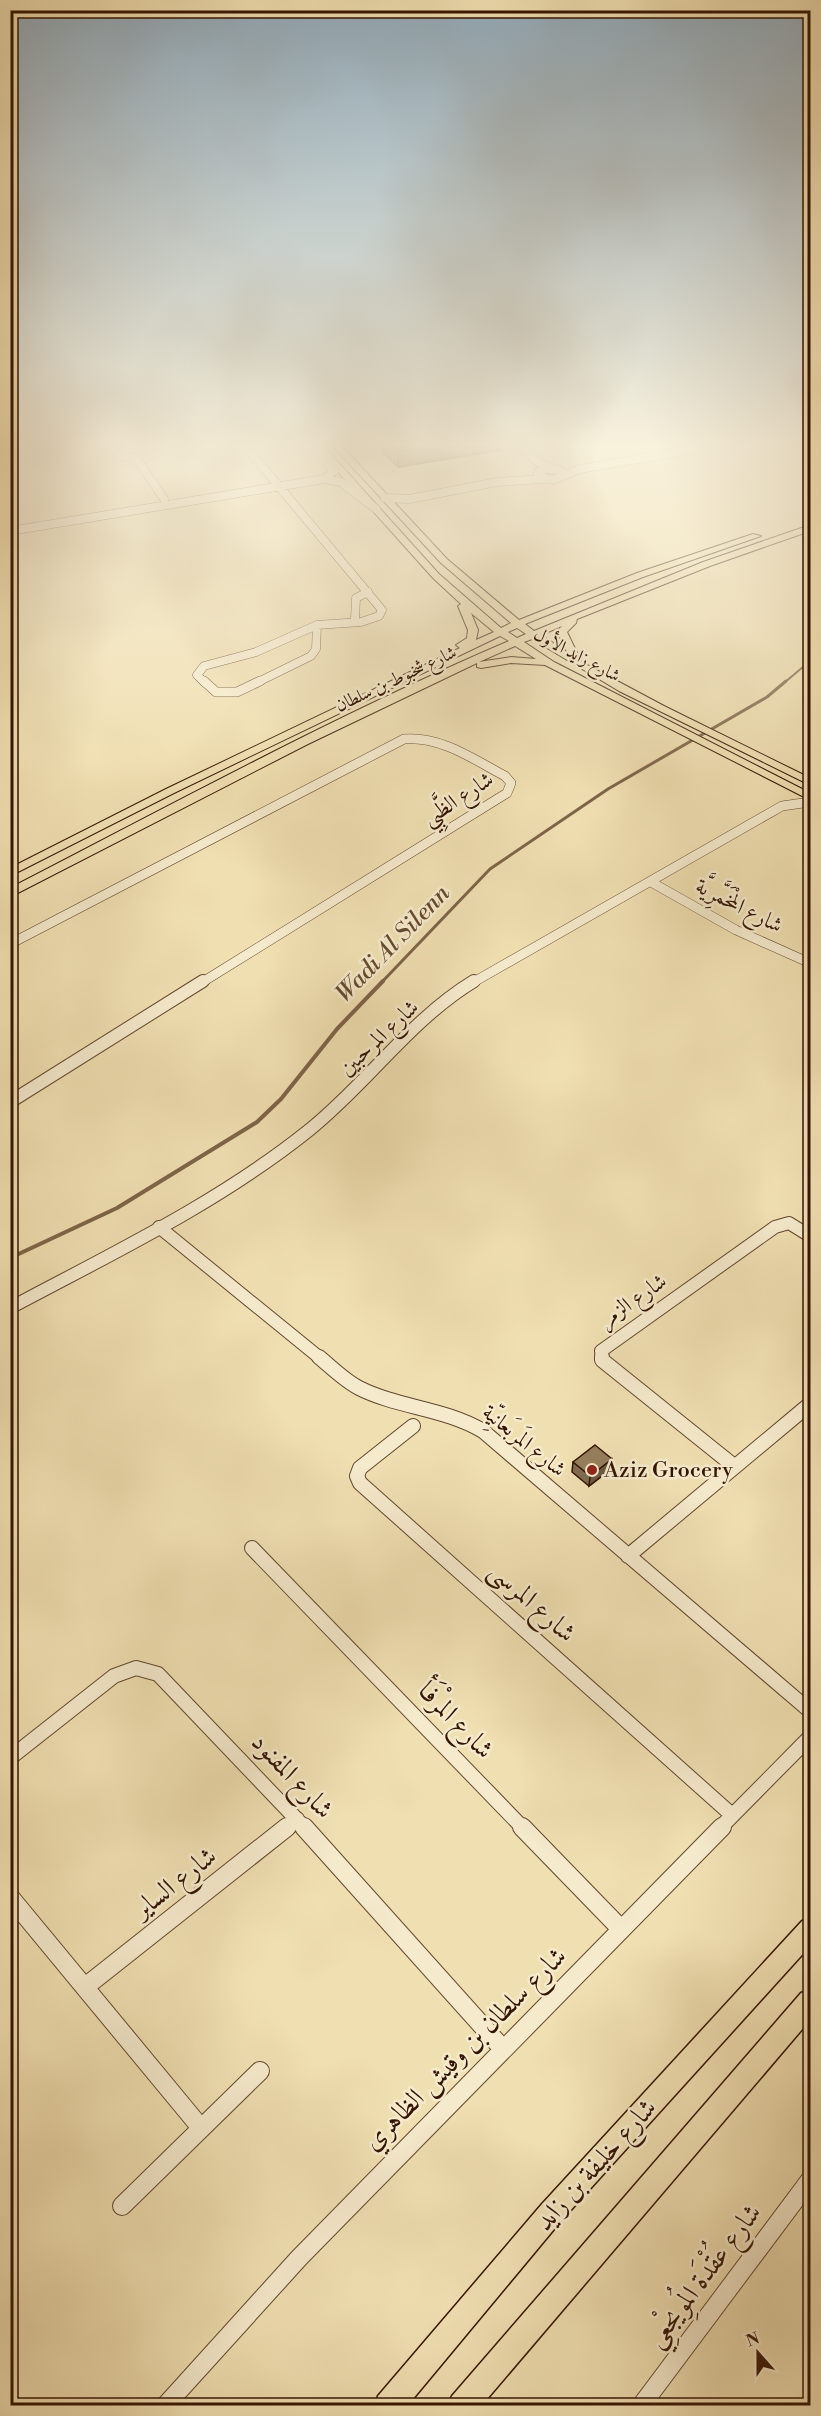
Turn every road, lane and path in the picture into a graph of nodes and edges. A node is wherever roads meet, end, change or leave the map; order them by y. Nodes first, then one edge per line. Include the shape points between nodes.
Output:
1 (337, 555) edge
2 (417, 555) edge
3 (442, 555) edge
4 (700, 555) edge
5 (738, 555) edge
6 (639, 575) junction
7 (436, 576) junction
8 (368, 592) junction
9 (458, 598) junction
10 (488, 600) junction
11 (568, 603) junction
12 (588, 611) junction
13 (355, 619) junction
14 (369, 621) junction
15 (317, 625) junction
16 (516, 633) junction
17 (286, 639) junction
18 (316, 642) junction
19 (433, 663) junction
20 (581, 663) junction
21 (550, 664) junction
22 (627, 689) junction
23 (381, 705) junction
24 (781, 782) junction
25 (810, 782) edge
26 (810, 797) edge
27 (810, 802) edge
28 (782, 806) junction
29 (10, 873) edge
30 (651, 882) junction
31 (10, 893) edge
32 (12, 940) edge
33 (810, 963) edge
34 (10, 1102) edge
35 (159, 1227) junction
36 (810, 1236) edge
37 (10, 1308) edge
38 (810, 1404) edge
39 (413, 1426) dead end
40 (734, 1466) junction
41 (252, 1548) dead end
42 (628, 1556) junction
43 (810, 1711) edge
44 (810, 1737) edge
45 (10, 1758) edge
46 (732, 1815) junction
47 (297, 1819) junction
48 (10, 1897) edge
49 (621, 1929) junction
50 (810, 1929) edge
51 (85, 1987) junction
52 (810, 2002) edge
53 (503, 2049) junction
54 (260, 2071) dead end
55 (201, 2128) junction
56 (810, 2180) edge
57 (122, 2206) dead end
58 (165, 2406) edge
59 (388, 2406) edge
60 (462, 2406) edge
61 (641, 2406) edge

1 - 8 street
2 - 7 main road, شارع زايد الأول
3 - 10 main road, شارع زايد الأول
4 - 6 main road, شارع شخبوط بن سلطان
5 - 12 main road, شارع شخبوط بن سلطان
6 - 11 main road, شارع شخبوط بن سلطان
6 - 16 main road
7 - 9 main road, شارع زايد الأول
7 - 16 main road via 459,588
8 - 13 street via 356,598
8 - 14 street via 382,610
9 - 16 main road, شارع زايد الأول
9 - 19 main road via 470,619 473,637
10 - 11 main road via 518,609
10 - 16 main road, شارع زايد الأول
11 - 16 main road, شارع شخبوط بن سلطان
12 - 16 main road, شارع شخبوط بن سلطان
12 - 20 main road via 562,631
13 - 14 street
13 - 15 street
14 - 15 street
15 - 17 street
15 - 18 street
16 - 19 main road, شارع شخبوط بن سلطان
16 - 20 main road, شارع زايد الأول
16 - 21 main road, شارع زايد الأول
16 - 22 main road via 601,680
16 - 23 main road, شارع شخبوط بن سلطان
17 - 18 street
17 - 18 street via 204,666 197,675 216,692 237,692 307,660 314,653
19 - 29 main road, شارع شخبوط بن سلطان
20 - 22 main road, شارع زايد الأول
21 - 23 main road via 522,660 487,663
21 - 24 main road, شارع زايد الأول
22 - 25 main road, شارع زايد الأول
23 - 31 main road, شارع شخبوط بن سلطان
24 - 26 main road, شارع زايد الأول
24 - 28 street via 788,796
27 - 28 street, شارع المرحبين
28 - 30 street, شارع المرحبين
30 - 33 street, شارع المْخَمَّرِيَّة via 736,930
30 - 35 street, شارع المرحبين via 460,992 310,1130
32 - 34 street, شارع الظَّبِي via 404,739 432,740 505,776 511,783 507,793
35 - 37 street, شارع المرحبين
35 - 42 street, شارع المَربَعانِيّة via 356,1387 390,1401 452,1413 483,1431
36 - 40 street, شارع الزمر via 789,1223 775,1227 601,1351 603,1360
38 - 40 street
39 - 46 street, شارع المرسى via 360,1468 360,1483
40 - 42 street
41 - 49 street, شارع المرْفَأ
42 - 43 street, شارع المَربَعانِيّة
44 - 46 street, شارع سلطان بن وقيش الظاهري
45 - 47 street, شارع المفنود via 114,1676 144,1669 164,1679
46 - 49 street, شارع سلطان بن وقيش الظاهري
47 - 51 street, شارع الساير
47 - 53 street, شارع المفنود
48 - 51 street
49 - 53 street, شارع سلطان بن وقيش الظاهري
50 - 59 highway, شارع خليفة بن زايد via 551,2213
51 - 55 street
52 - 60 highway
53 - 58 street, شارع سلطان بن وقيش الظاهري via 298,2258
54 - 55 street
55 - 57 street
56 - 61 street, شارع عُقْدَة المُوِيجْعِي

